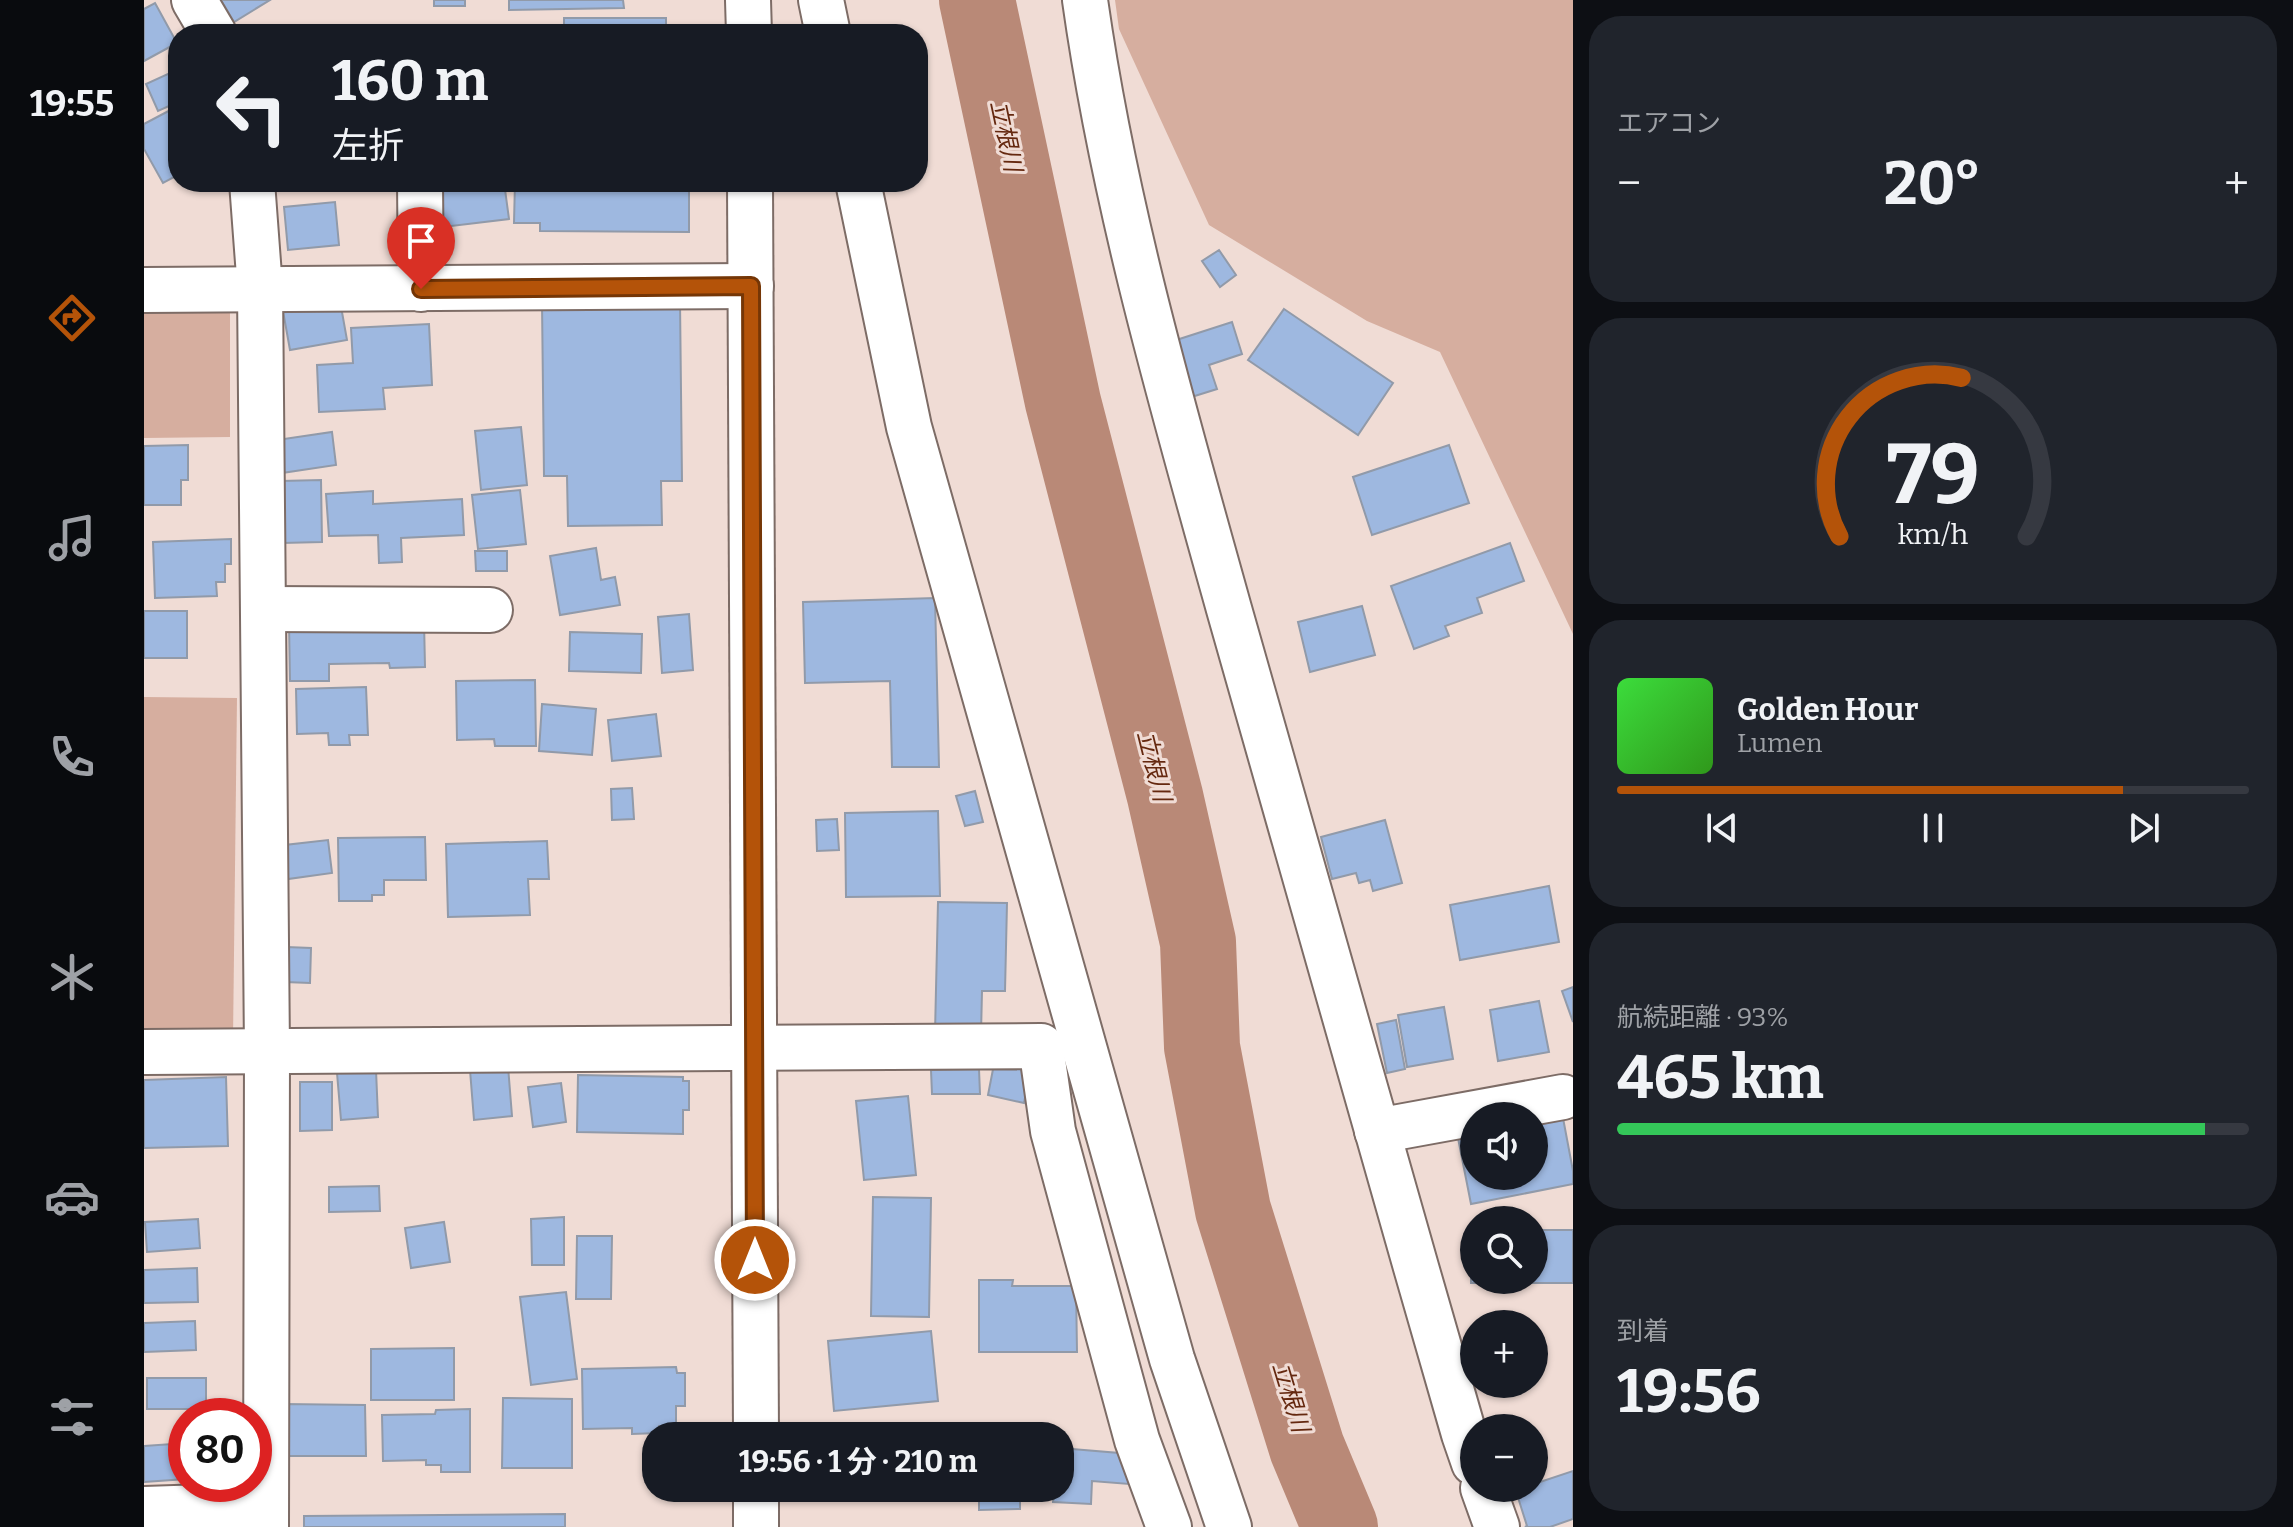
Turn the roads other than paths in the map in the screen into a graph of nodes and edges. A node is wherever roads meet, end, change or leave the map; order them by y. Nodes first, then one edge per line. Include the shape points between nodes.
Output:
1 (194, 0) edge
2 (748, 0) edge
3 (821, 0) edge
4 (1085, 0) edge
5 (208, 24) edge
6 (749, 24) edge
7 (826, 24) edge
8 (253, 192) edge
9 (420, 192) edge
10 (750, 192) edge
11 (860, 192) edge
12 (751, 286) junction
13 (260, 289) junction
14 (421, 289) junction
15 (144, 290) edge
16 (263, 609) junction
17 (490, 610) dead end
18 (754, 1048) junction
19 (267, 1051) junction
20 (144, 1052) edge
21 (1563, 1097) dead end
22 (1377, 1131) junction
23 (1460, 1415) edge
24 (756, 1422) edge
25 (756, 1502) edge
26 (1488, 1502) edge
27 (144, 1509) edge
28 (266, 1516) edge
29 (756, 1527) edge
30 (1169, 1527) edge
31 (1229, 1527) edge
32 (1497, 1527) edge

1 - 5 main road
2 - 6 main road
3 - 7 main road
4 - 22 main road via 1095,75 1158,355
8 - 13 main road
9 - 14 main road
10 - 12 main road
11 - 31 main road via 909,427 1172,1359
12 - 14 main road
12 - 18 main road
13 - 14 main road
13 - 15 main road
13 - 16 main road
16 - 17 main road
16 - 19 main road
18 - 19 main road
18 - 24 main road
18 - 30 main road via 1041,1046 1053,1131 1137,1440
19 - 20 main road
19 - 28 main road
21 - 22 main road
22 - 23 main road
25 - 29 main road
26 - 32 main road
27 - 28 main road

